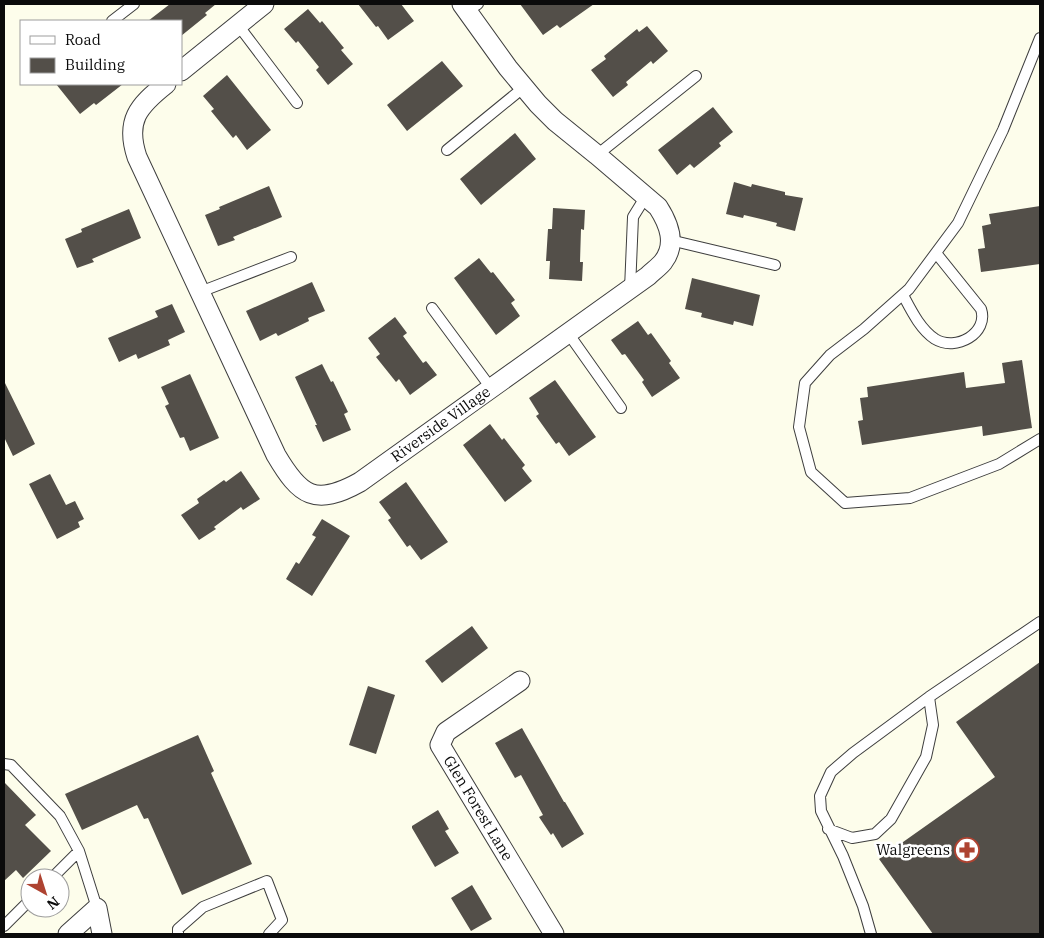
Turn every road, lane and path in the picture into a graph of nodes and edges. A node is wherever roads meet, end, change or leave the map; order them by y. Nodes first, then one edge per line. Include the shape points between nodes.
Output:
1 (134, 4) edge
2 (264, 4) edge
3 (469, 6) edge
4 (113, 20) edge
5 (238, 25) junction
6 (1040, 38) edge
7 (182, 70) edge
8 (696, 76) dead end
9 (165, 85) edge
10 (523, 88) junction
11 (297, 103) dead end
12 (447, 150) dead end
13 (597, 155) junction
14 (646, 196) junction
15 (670, 240) junction
16 (936, 253) junction
17 (291, 257) dead end
18 (775, 265) dead end
19 (630, 289) junction
20 (200, 292) junction
21 (903, 295) junction
22 (432, 308) dead end
23 (568, 333) junction
24 (491, 388) junction
25 (621, 408) dead end
26 (1040, 439) edge
27 (1040, 622) edge
28 (520, 681) dead end
29 (929, 697) junction
30 (4, 764) edge
31 (828, 829) junction
32 (79, 851) junction
33 (62, 868) edge
34 (97, 908) junction
35 (20, 910) edge
36 (4, 926) edge
37 (68, 934) edge
38 (102, 934) edge
39 (178, 934) edge
40 (269, 934) edge
41 (554, 934) edge
42 (871, 934) edge

1 - 4 lane
2 - 5 street
3 - 10 street
5 - 7 street
5 - 11 lane
6 - 16 lane via 1003,130 958,223
8 - 13 lane
9 - 20 street, Riverside Village via 138,114 132,128 133,145
10 - 12 lane
10 - 13 street via 555,121
13 - 14 street
14 - 15 street via 665,218 671,231
14 - 19 lane via 633,217
15 - 18 lane
15 - 19 street, Riverside Village via 664,261
16 - 21 lane
16 - 21 lane via 981,309 983,316 979,329 973,336 958,342 934,338 916,318
17 - 20 lane
19 - 23 street, Riverside Village
20 - 24 street, Riverside Village via 276,455 293,481 316,495 344,491 360,482
21 - 26 lane via 830,355 805,383 799,427 810,472 845,504 910,498 998,464
22 - 24 lane
23 - 24 street, Riverside Village
23 - 25 lane
27 - 29 lane
28 - 41 street, Glen Forest Lane via 446,732 440,745
29 - 31 lane via 831,772 820,796 820,811
29 - 31 lane via 933,725 926,757 891,819 875,834 852,838
30 - 32 lane via 11,765 60,816
31 - 42 lane via 843,856
32 - 33 lane
32 - 34 lane
34 - 37 street
34 - 38 street
35 - 36 lane
39 - 40 lane via 178,929 203,907 268,881 282,920

